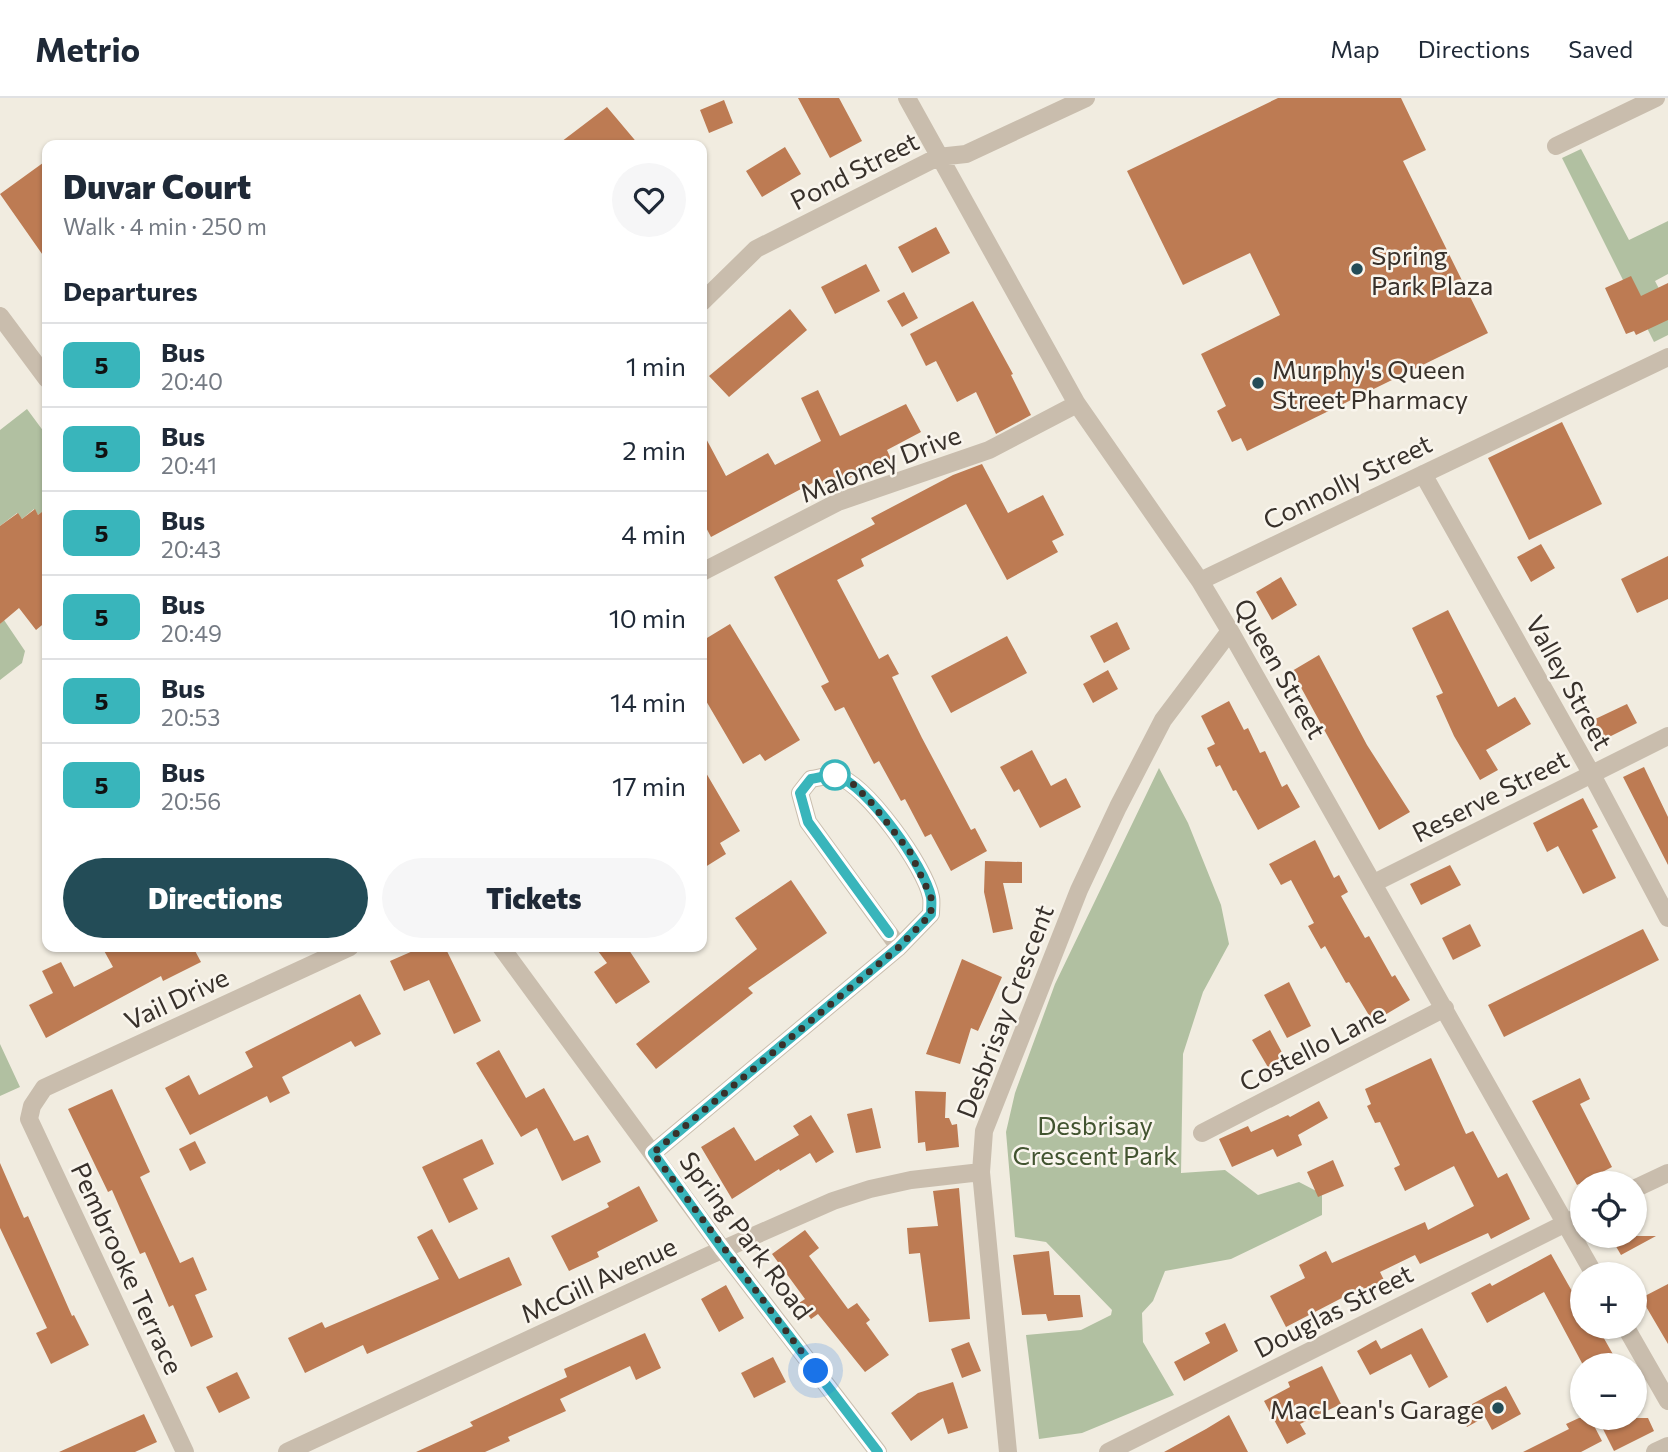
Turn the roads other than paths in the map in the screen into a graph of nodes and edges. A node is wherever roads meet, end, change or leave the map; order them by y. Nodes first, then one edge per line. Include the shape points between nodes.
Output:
1 (907, 98) edge
2 (1086, 98) edge
3 (1656, 98) edge
4 (1556, 146) dead end
5 (938, 157) junction
6 (707, 297) edge
7 (0, 316) edge
8 (1668, 357) edge
9 (42, 372) edge
10 (1077, 404) junction
11 (1423, 474) junction
12 (707, 569) edge
13 (1199, 581) junction
14 (1230, 631) junction
15 (1668, 736) edge
16 (1591, 773) junction
17 (1374, 883) junction
18 (1668, 918) edge
19 (899, 947) junction
20 (339, 952) edge
21 (505, 952) edge
22 (1445, 1007) junction
23 (32, 1106) joint
24 (1202, 1133) dead end
25 (653, 1153) junction
26 (981, 1172) junction
27 (1668, 1173) edge
28 (1647, 1183) edge
29 (1570, 1221) edge
30 (1565, 1223) junction
31 (723, 1250) junction
32 (1587, 1262) edge
33 (1632, 1339) edge
34 (1668, 1401) edge
35 (1668, 1446) edge
36 (185, 1452) edge
37 (287, 1452) edge
38 (878, 1452) edge
39 (1007, 1452) edge
40 (1108, 1452) edge
41 (1655, 1452) edge

1 - 5 street, Queen Street
2 - 5 street, Pond Street via 966,154
3 - 4 street
5 - 6 street, Pond Street via 756,249
5 - 10 street, Queen Street
7 - 9 street
8 - 11 street, Connolly Street
10 - 12 street, Maloney Drive via 989,450 838,502
10 - 13 street, Queen Street
11 - 13 street, Connolly Street
11 - 16 street, Valley Street
13 - 14 street, Queen Street
14 - 17 street, Queen Street
14 - 26 street, Desbrisay Crescent via 1163,720 1079,890 984,1131
15 - 16 street, Reserve Street
16 - 17 street, Reserve Street
16 - 18 street, Valley Street
17 - 22 street, Queen Street
19 - 19 street via 931,914 931,897 910,852 853,784 835,775 811,779 800,793 808,822
19 - 25 street
20 - 23 street, Vail Drive via 44,1088
21 - 25 street, Spring Park Road
22 - 24 street, Costello Lane
22 - 30 street, Queen Street
23 - 36 street, Pembrooke Terrace via 30,1119
25 - 31 street, Spring Park Road
26 - 31 street, McGill Avenue via 911,1180 861,1192
26 - 39 street, Desbrisay Crescent
27 - 28 street
29 - 30 street, Douglas Street
30 - 32 street, Queen Street
30 - 40 street, Douglas Street
31 - 37 street, McGill Avenue
31 - 38 street, Spring Park Road
33 - 34 street
35 - 41 street

